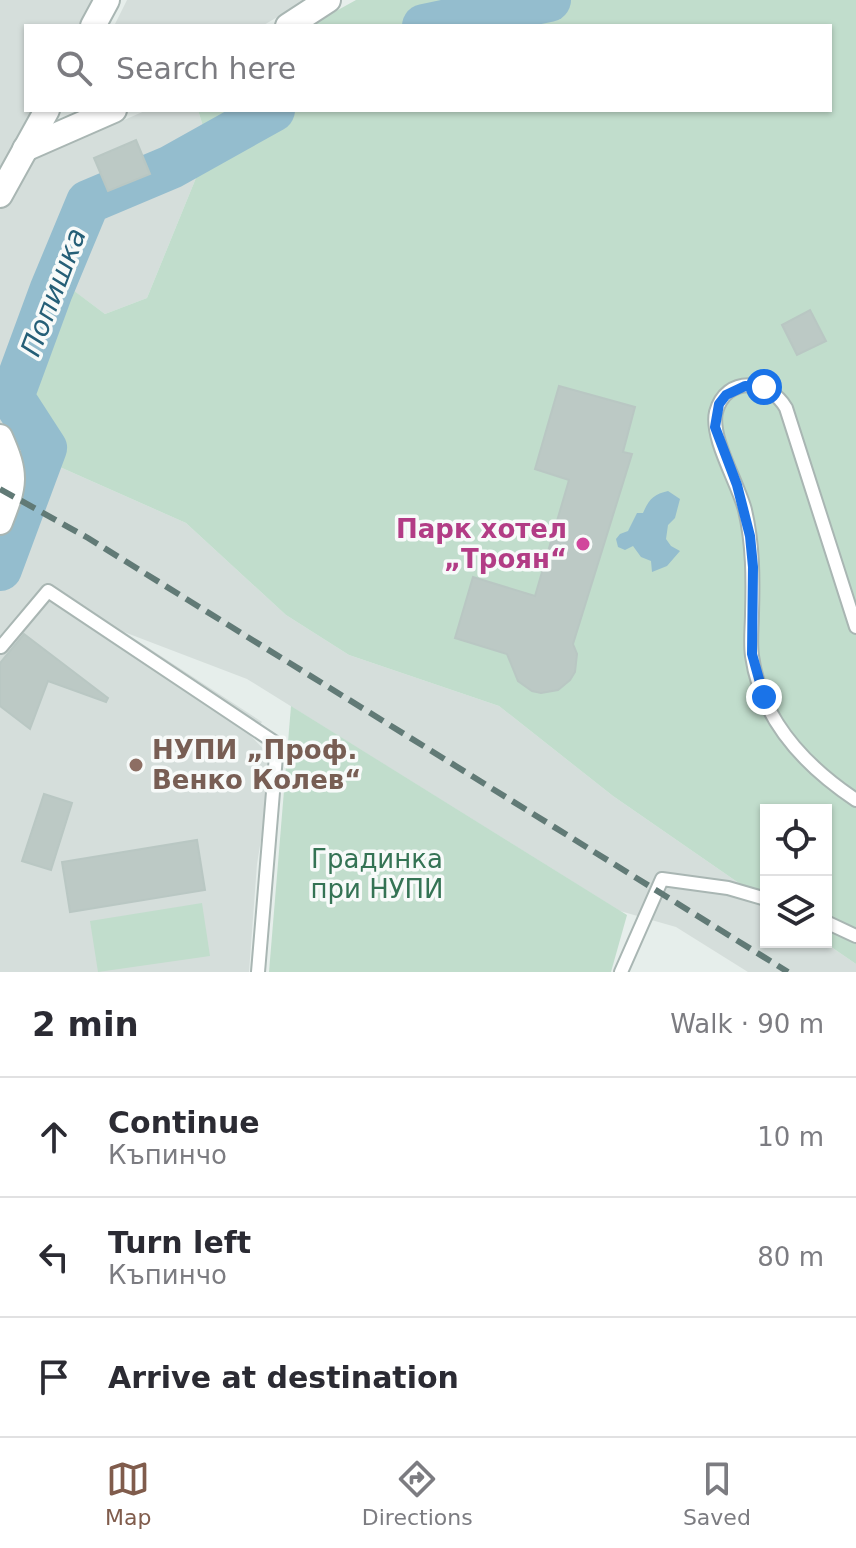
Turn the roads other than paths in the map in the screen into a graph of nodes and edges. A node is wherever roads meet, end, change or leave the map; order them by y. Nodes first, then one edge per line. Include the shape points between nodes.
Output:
1 (107, 0) edge
2 (328, 0) edge
3 (94, 24) edge
4 (291, 24) edge
5 (46, 112) edge
6 (109, 112) edge
7 (25, 149) junction
8 (0, 195) edge
9 (0, 437) edge
10 (0, 522) edge
11 (856, 627) edge
12 (1, 647) edge
13 (856, 800) edge
14 (760, 897) edge
15 (832, 925) edge
16 (856, 936) edge
17 (258, 972) edge
18 (621, 972) edge

1 - 3 street
2 - 4 street
5 - 7 street
6 - 7 street
7 - 8 street
9 - 10 street via 13,466 11,493
11 - 13 lane via 786,408 764,387 735,389 719,404 715,427 750,536 757,676 774,717 800,754
12 - 17 lane via 48,591 277,744
14 - 18 lane via 662,879
15 - 16 lane

